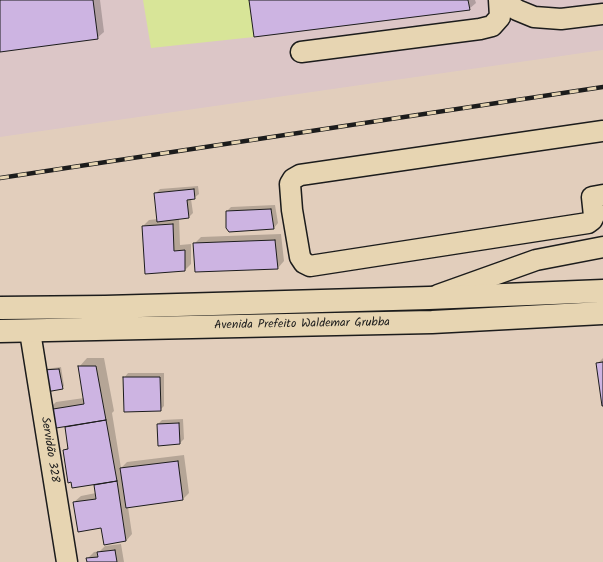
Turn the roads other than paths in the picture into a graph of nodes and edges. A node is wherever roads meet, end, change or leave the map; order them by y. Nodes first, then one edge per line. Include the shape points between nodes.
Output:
1 (498, 0) edge
2 (503, 0) edge
3 (603, 14) edge
4 (301, 52) dead end
5 (603, 131) edge
6 (603, 195) edge
7 (603, 247) edge
8 (603, 290) edge
9 (429, 298) junction
10 (0, 299) edge
11 (0, 308) edge
12 (54, 308) junction
13 (603, 313) edge
14 (118, 330) junction
15 (0, 331) edge
16 (31, 338) junction
17 (0, 340) edge
18 (67, 562) edge

1 - 4 street via 500,17 492,26 480,30
2 - 3 street via 517,10 534,17 561,19
5 - 6 street via 300,175 290,184 300,258 310,266 588,223 594,216 592,197
7 - 9 street via 536,260
8 - 9 highway, Avenida Prefeito Waldemar Grubba
9 - 12 highway, Avenida Prefeito Waldemar Grubba
10 - 12 highway
11 - 12 highway, Avenida Prefeito Waldemar Grubba
13 - 14 highway, Avenida Prefeito Waldemar Grubba via 432,322
14 - 15 highway, Avenida Prefeito Waldemar Grubba
14 - 16 highway
16 - 17 highway
16 - 18 street, Servidão 328

